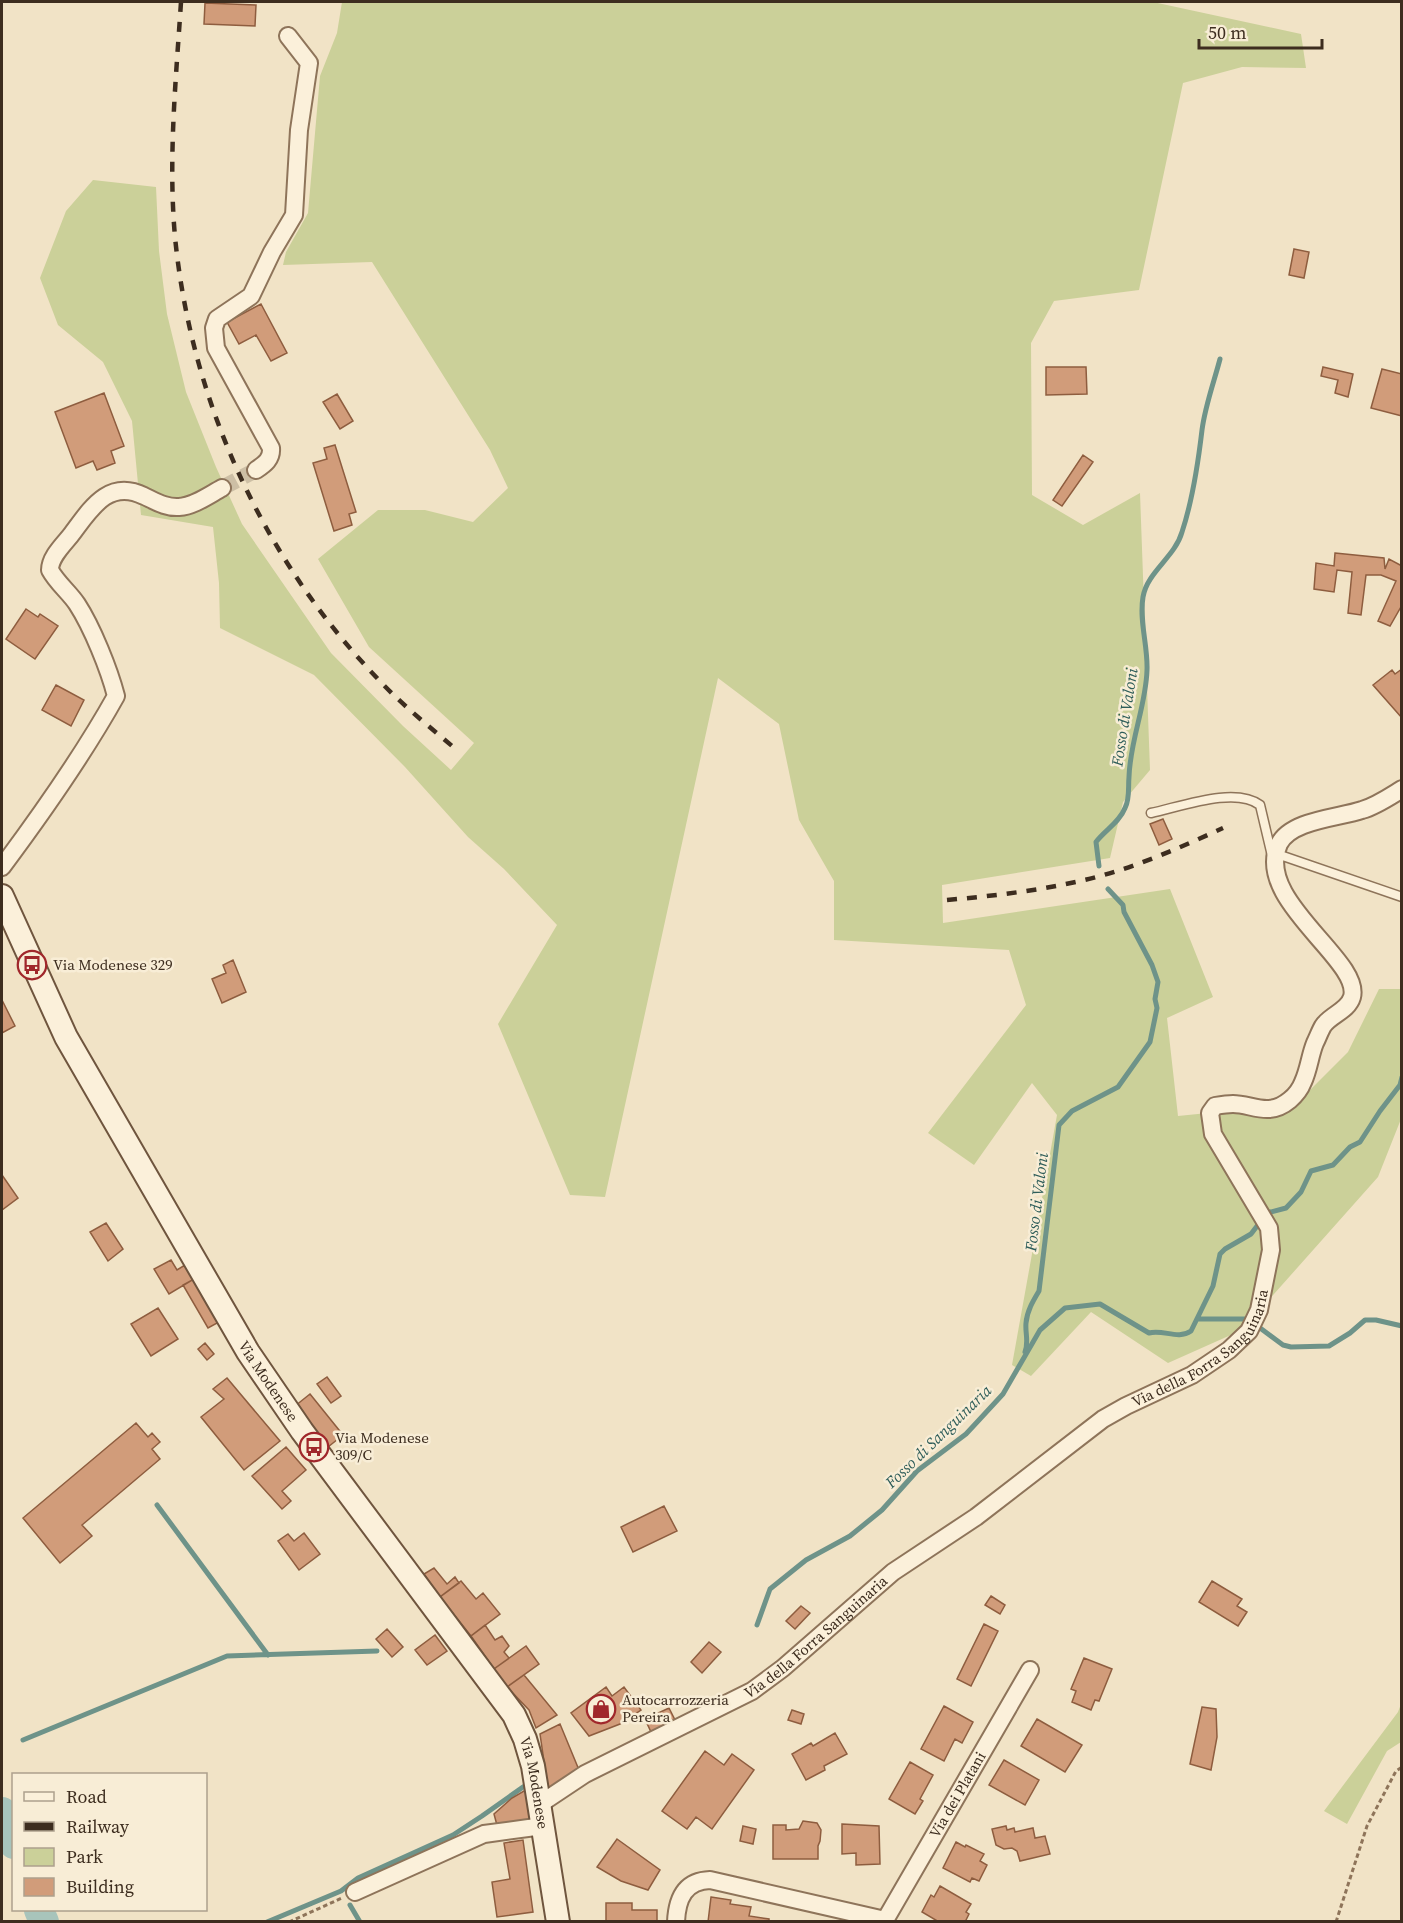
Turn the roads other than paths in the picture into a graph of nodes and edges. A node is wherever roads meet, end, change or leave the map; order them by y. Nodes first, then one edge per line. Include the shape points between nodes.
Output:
1 (288, 36) dead end
2 (256, 470) tunnel mouth
3 (222, 488) tunnel mouth
4 (1401, 789) edge
5 (1151, 813) dead end
6 (1276, 857) junction
7 (2, 867) edge
8 (2, 896) edge
9 (1401, 897) edge
10 (6, 922) edge
11 (1030, 1670) dead end
12 (542, 1815) junction
13 (355, 1892) road end
14 (885, 1921) edge
15 (558, 1922) edge
16 (676, 1922) edge

1 - 2 street via 309,63 299,130 294,215 250,296 217,319 214,328 216,348 271,448 267,462
3 - 7 street via 180,507 136,492 113,492 92,508 52,559 50,570 77,603 116,696 56,795
4 - 6 street via 1363,810 1288,832
5 - 6 lane via 1227,796 1247,798 1260,805 1273,862
6 - 9 lane
6 - 12 street, Via della Forra Sanguinaria via 1278,883 1344,971 1352,998 1323,1025 1303,1083 1289,1102 1270,1109 1234,1104 1215,1106 1210,1113 1213,1134 1269,1228 1271,1250 1259,1310 1250,1331 1192,1375 1103,1419 976,1517 893,1572 752,1691 585,1774
8 - 10 street, Via Modenese
10 - 12 street, Via Modenese via 66,1037 248,1352 302,1431 514,1716 525,1739
11 - 14 street, Via dei Platani
12 - 13 street via 484,1834
12 - 15 street, Via Modenese
14 - 16 street, Via dei Platani via 710,1880 684,1890

